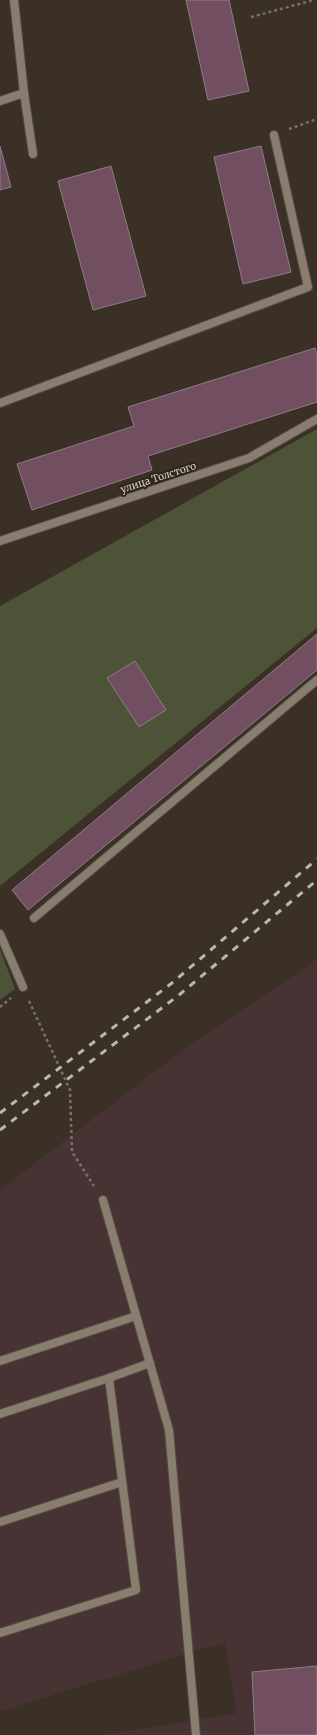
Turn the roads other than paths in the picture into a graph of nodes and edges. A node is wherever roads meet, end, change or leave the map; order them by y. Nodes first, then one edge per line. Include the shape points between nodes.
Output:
1 (14, 0) edge
2 (24, 93) junction
3 (0, 101) edge
4 (274, 135) road end
5 (33, 154) dead end
6 (0, 403) edge
7 (317, 419) edge
8 (0, 541) edge
9 (317, 680) edge
10 (34, 918) dead end
11 (0, 934) edge
12 (23, 987) road end
13 (103, 1200) road end
14 (136, 1316) junction
15 (0, 1361) edge
16 (150, 1363) junction
17 (108, 1378) junction
18 (0, 1414) edge
19 (122, 1482) junction
20 (0, 1522) edge
21 (0, 1633) edge
22 (196, 1735) edge

1 - 2 street
2 - 3 street
2 - 5 street
4 - 6 street via 308,287
7 - 8 street, улица Толстого via 249,458
9 - 10 street
11 - 12 street
13 - 14 street
14 - 15 street
14 - 16 street
16 - 17 street
16 - 22 street via 169,1430
17 - 18 street
17 - 19 street
19 - 20 street
19 - 21 street via 136,1590

